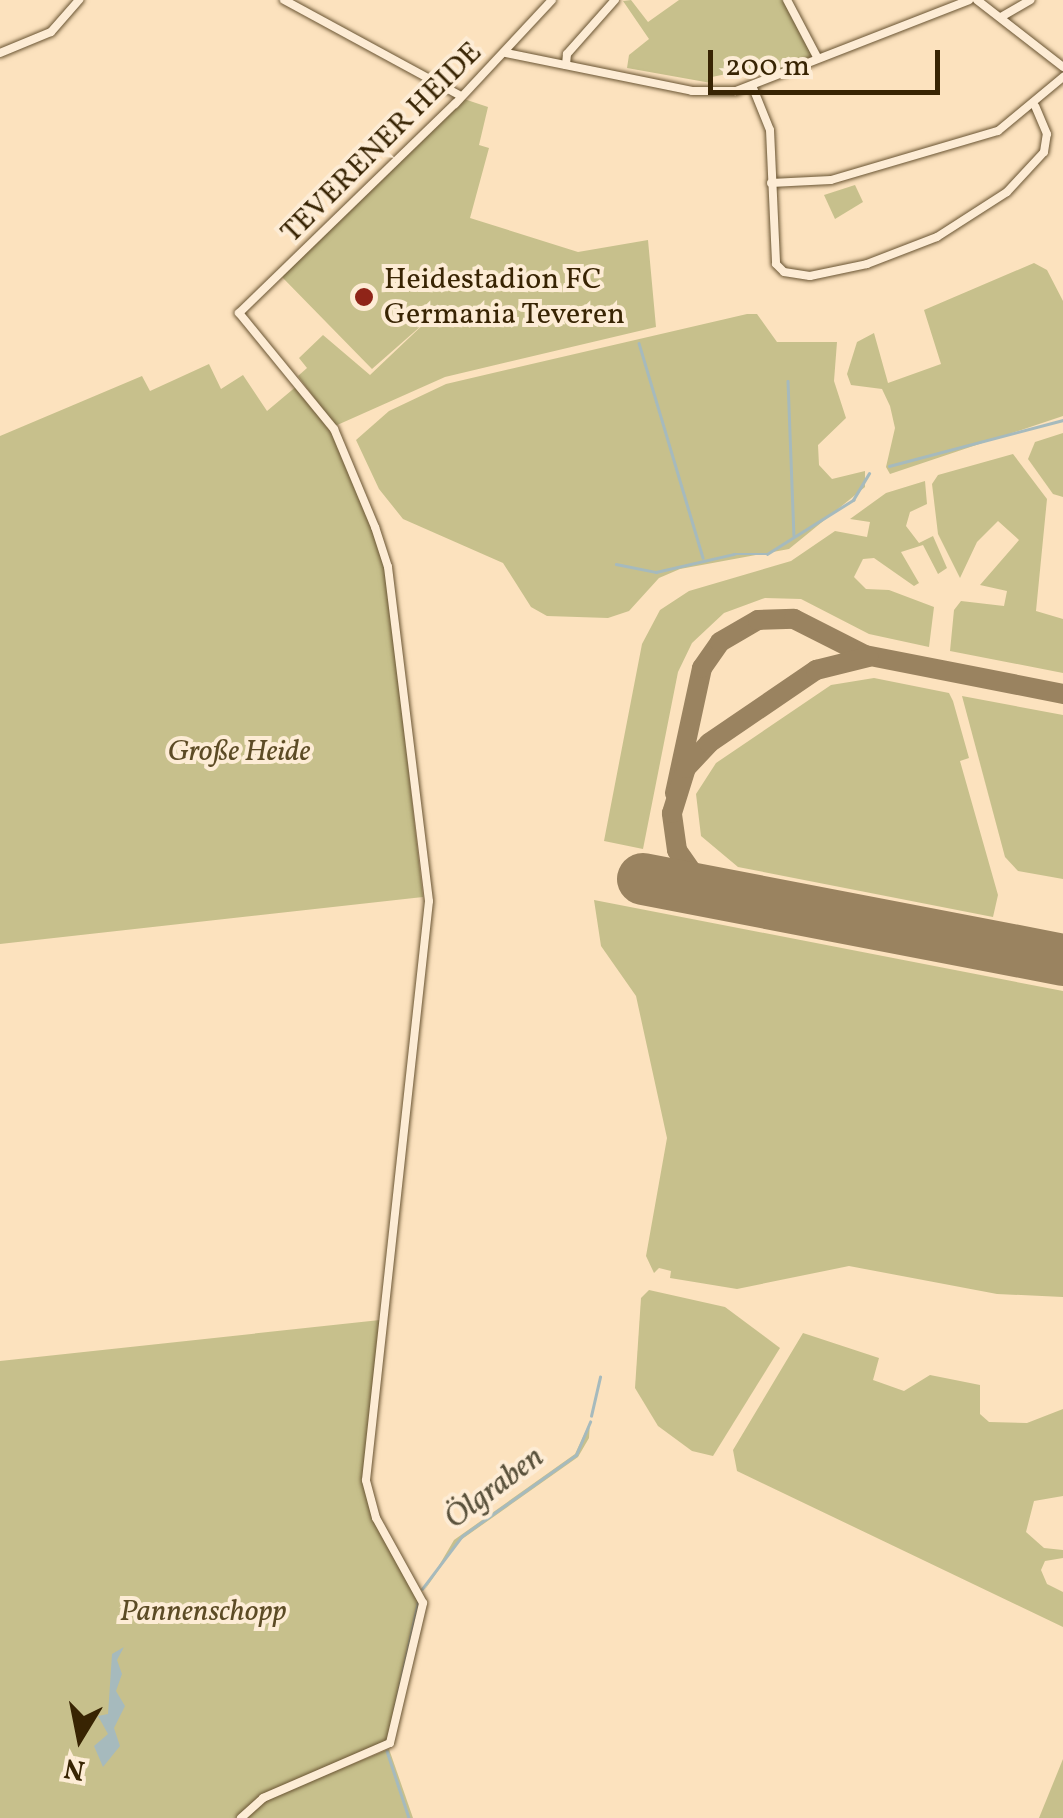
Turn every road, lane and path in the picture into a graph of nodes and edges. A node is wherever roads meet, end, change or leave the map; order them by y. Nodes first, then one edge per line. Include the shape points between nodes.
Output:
1 (80, 0) edge
2 (284, 0) edge
3 (552, 0) edge
4 (615, 0) edge
5 (787, 0) edge
6 (969, 0) edge
7 (977, 0) edge
8 (1030, 0) edge
9 (1016, 4) edge
10 (1001, 17) junction
11 (0, 53) edge
12 (506, 53) dead end
13 (818, 57) junction
14 (566, 65) junction
15 (1063, 67) edge
16 (1063, 78) edge
17 (753, 88) junction
18 (461, 96) junction
19 (1035, 106) junction
20 (772, 184) junction
21 (241, 1818) edge

1 - 11 street via 51,32
2 - 18 street
3 - 18 street, TEVERENER HEIDE
4 - 14 street via 567,54
5 - 13 street
6 - 13 street via 960,9
7 - 10 street
8 - 9 street
9 - 10 street
10 - 15 street
12 - 14 street
13 - 17 street
14 - 17 street via 692,91
16 - 19 street
17 - 20 street via 770,130
18 - 21 street, TEVERENER HEIDE via 239,313 334,429 376,526 388,567 426,872 427,934 366,1470 370,1504 423,1599 390,1742 263,1798
19 - 20 street via 998,131 858,173
19 - 20 street via 1046,142 1028,173 937,237 830,275 784,272 776,264

